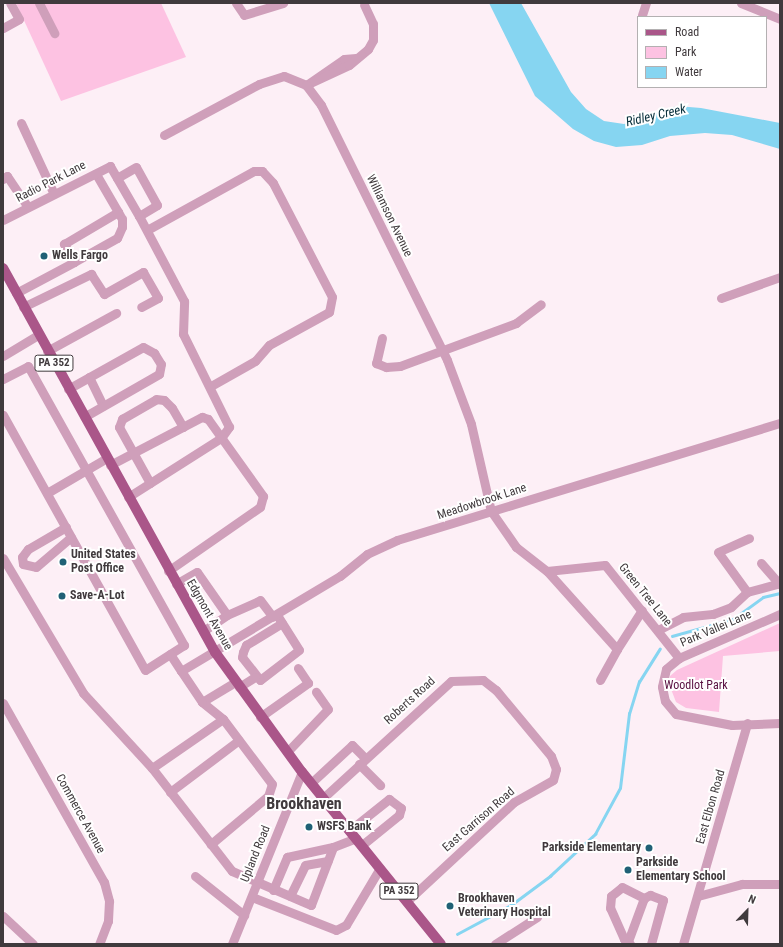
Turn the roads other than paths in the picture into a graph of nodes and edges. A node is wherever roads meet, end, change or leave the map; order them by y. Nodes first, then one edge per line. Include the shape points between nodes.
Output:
1 (10, 3) edge
2 (39, 3) edge
3 (236, 3) edge
4 (283, 3) edge
5 (354, 3) edge
6 (646, 3) edge
7 (740, 3) edge
8 (365, 4) edge
9 (642, 15) dead end
10 (780, 19) edge
11 (3, 28) edge
12 (54, 33) dead end
13 (306, 85) junction
14 (21, 123) dead end
15 (164, 135) dead end
16 (96, 174) junction
17 (117, 178) junction
18 (3, 179) edge
19 (54, 194) junction
20 (28, 207) junction
21 (118, 212) junction
22 (139, 216) junction
23 (3, 220) edge
24 (147, 230) junction
25 (74, 262) junction
26 (4, 274) edge
27 (780, 277) edge
28 (16, 293) junction
29 (721, 298) dead end
30 (541, 304) dead end
31 (23, 307) junction
32 (141, 307) dead end
33 (116, 313) dead end
34 (38, 335) junction
35 (382, 338) dead end
36 (47, 351) junction
37 (443, 351) junction
38 (3, 356) edge
39 (88, 377) junction
40 (3, 379) edge
41 (211, 386) junction
42 (68, 389) junction
43 (103, 406) junction
44 (3, 415) edge
45 (84, 417) junction
46 (780, 423) edge
47 (183, 427) junction
48 (221, 438) junction
49 (133, 453) junction
50 (108, 461) junction
51 (85, 470) junction
52 (150, 484) junction
53 (46, 493) junction
54 (128, 497) junction
55 (491, 511) junction
56 (66, 527) junction
57 (71, 536) junction
58 (749, 538) dead end
59 (3, 558) edge
60 (761, 563) dead end
61 (23, 564) junction
62 (10, 570) junction
63 (168, 570) junction
64 (547, 571) junction
65 (780, 583) edge
66 (176, 584) junction
67 (747, 592) junction
68 (642, 610) junction
69 (780, 614) edge
70 (227, 615) junction
71 (275, 616) junction
72 (282, 623) junction
73 (658, 630) junction
74 (203, 631) junction
75 (617, 648) junction
76 (215, 652) junction
77 (170, 654) junction
78 (679, 658) junction
79 (298, 668) dead end
80 (181, 671) junction
81 (255, 677) junction
82 (600, 680) dead end
83 (237, 685) junction
84 (316, 692) dead end
85 (202, 702) junction
86 (3, 703) edge
87 (260, 717) junction
88 (223, 718) junction
89 (747, 723) junction
90 (780, 723) edge
91 (239, 740) junction
92 (287, 752) junction
93 (551, 756) joint
94 (362, 761) junction
95 (152, 768) junction
96 (302, 772) junction
97 (311, 783) junction
98 (380, 785) dead end
99 (170, 792) junction
100 (323, 798) junction
101 (356, 837) junction
102 (211, 844) junction
103 (333, 847) junction
104 (328, 861) junction
105 (380, 868) junction
106 (195, 876) dead end
107 (257, 884) junction
108 (780, 884) edge
109 (273, 890) junction
110 (290, 896) junction
111 (698, 896) junction
112 (252, 897) junction
113 (644, 898) junction
114 (407, 902) junction
115 (244, 915) junction
116 (3, 916) edge
117 (537, 917) dead end
118 (33, 944) edge
119 (99, 944) edge
120 (232, 944) edge
121 (441, 944) edge
122 (495, 944) edge
123 (628, 944) edge
124 (651, 944) edge
125 (683, 944) edge

1 - 11 street via 19,19
2 - 12 street
3 - 4 street via 244,15
5 - 8 street
6 - 9 street
7 - 10 street
8 - 13 street via 373,24 372,40 356,58 344,59
13 - 15 street via 284,76 259,84
13 - 37 street, Williamson Avenue via 320,105
14 - 19 street
16 - 17 street, Radio Park Lane via 110,166
16 - 19 street, Radio Park Lane
16 - 21 street
17 - 22 street
17 - 22 street via 136,167 157,205
18 - 20 street via 7,176
19 - 20 street, Radio Park Lane
20 - 23 street, Radio Park Lane
21 - 25 street via 122,227 117,238
21 - 25 street via 64,244
22 - 24 street
24 - 41 street via 184,301 183,334
24 - 41 street via 254,171 262,171 273,183 332,297 329,312 269,345 255,361
25 - 28 street
26 - 28 main road, Edgmont Avenue / PA 352
27 - 29 street
28 - 31 main road, Edgmont Avenue / PA 352
30 - 37 street via 516,323
31 - 32 street via 91,274 104,294 143,272 158,298
31 - 34 main road, Edgmont Avenue / PA 352
33 - 36 street
34 - 36 main road, Edgmont Avenue / PA 352
34 - 38 street
35 - 37 street via 376,363 386,367 400,366
36 - 42 main road, Edgmont Avenue / PA 352
37 - 55 street, Williamson Avenue via 472,424
39 - 42 street
39 - 43 street
39 - 43 street via 143,347 154,353 161,364 159,374
40 - 51 street via 28,366
41 - 48 street via 229,427
42 - 45 main road, Edgmont Avenue / PA 352
43 - 45 street
44 - 53 street
45 - 50 main road, Edgmont Avenue / PA 352
46 - 55 street, Meadowbrook Lane
47 - 48 street via 202,417 208,419
47 - 49 street
47 - 49 street via 172,408 164,400 156,399 122,419 118,427
48 - 52 street
48 - 63 street via 263,496 260,507
49 - 50 street
49 - 52 street
50 - 51 street
50 - 54 main road, Edgmont Avenue / PA 352
51 - 53 street
51 - 77 street via 184,645
52 - 54 street
53 - 56 street
54 - 63 main road, Edgmont Avenue / PA 352
55 - 64 street via 516,547
55 - 71 street, Meadowbrook Lane via 397,540 367,554 340,576
56 - 57 street
56 - 61 street via 28,549 22,557
57 - 61 street via 52,549 43,563 30,568
57 - 77 street via 145,670
58 - 67 street via 718,552
59 - 62 street
60 - 65 street
61 - 62 street
62 - 95 street via 83,693
63 - 66 main road, Edgmont Avenue / PA 352
64 - 68 street, Green Tree Lane via 605,565
64 - 75 street
65 - 67 street
66 - 70 street via 197,572
66 - 74 main road, Edgmont Avenue / PA 352
67 - 73 street via 730,607 713,614 683,618
68 - 73 street, Green Tree Lane
68 - 75 street
69 - 78 street, Park Vallei Lane
70 - 71 street via 260,600
70 - 74 street
71 - 72 street
71 - 76 street, Meadowbrook Lane
72 - 81 street via 246,645 242,657
72 - 81 street via 300,650 260,680
73 - 78 street, Green Tree Lane
74 - 76 main road, Edgmont Avenue / PA 352
75 - 82 street
76 - 80 street, Meadowbrook Lane
76 - 83 main road, Edgmont Avenue / PA 352
77 - 80 street
78 - 89 street, Park Vallei Lane via 666,669 662,687 665,702 676,714 719,723
79 - 87 street via 308,683
80 - 85 street
81 - 83 street
83 - 85 street
83 - 87 main road, Edgmont Avenue / PA 352
84 - 92 street via 328,709
85 - 88 street
86 - 119 street, Commerce Avenue via 104,882 109,901 108,920
87 - 92 main road, Edgmont Avenue / PA 352
88 - 91 street
88 - 95 street
89 - 90 street, Park Vallei Lane
89 - 111 street, East Elbon Road
91 - 99 street
91 - 102 street via 272,784 268,796
92 - 96 main road, Edgmont Avenue / PA 352
93 - 94 street, Roberts Road via 496,690 483,680 467,678 440,688
93 - 114 street, East Garrison Road via 556,769 553,780 514,802
94 - 97 street via 352,745
94 - 98 street
94 - 100 street, Roberts Road
95 - 99 street
96 - 97 main road, Edgmont Avenue / PA 352
96 - 107 street, Upland Road
97 - 100 main road, Edgmont Avenue / PA 352
99 - 102 street
100 - 101 main road, Edgmont Avenue / PA 352
101 - 101 street via 398,815 401,808 389,799
101 - 103 street
101 - 105 main road, Edgmont Avenue / PA 352
102 - 107 street via 232,871
103 - 104 street
103 - 109 street via 287,857
104 - 110 street via 304,865
104 - 110 street via 311,905
105 - 112 street via 346,925 336,930
105 - 114 main road, Edgmont Avenue / PA 352
106 - 115 street
107 - 109 street
107 - 112 street, Upland Road
108 - 111 street via 742,884
109 - 110 street
111 - 125 street, East Elbon Road
112 - 115 street, Upland Road
113 - 123 street
113 - 123 street via 622,887 610,896 610,908
113 - 124 street via 650,895 663,900
114 - 121 main road, Edgmont Avenue / PA 352
115 - 120 street, Upland Road
116 - 118 street
117 - 122 street

